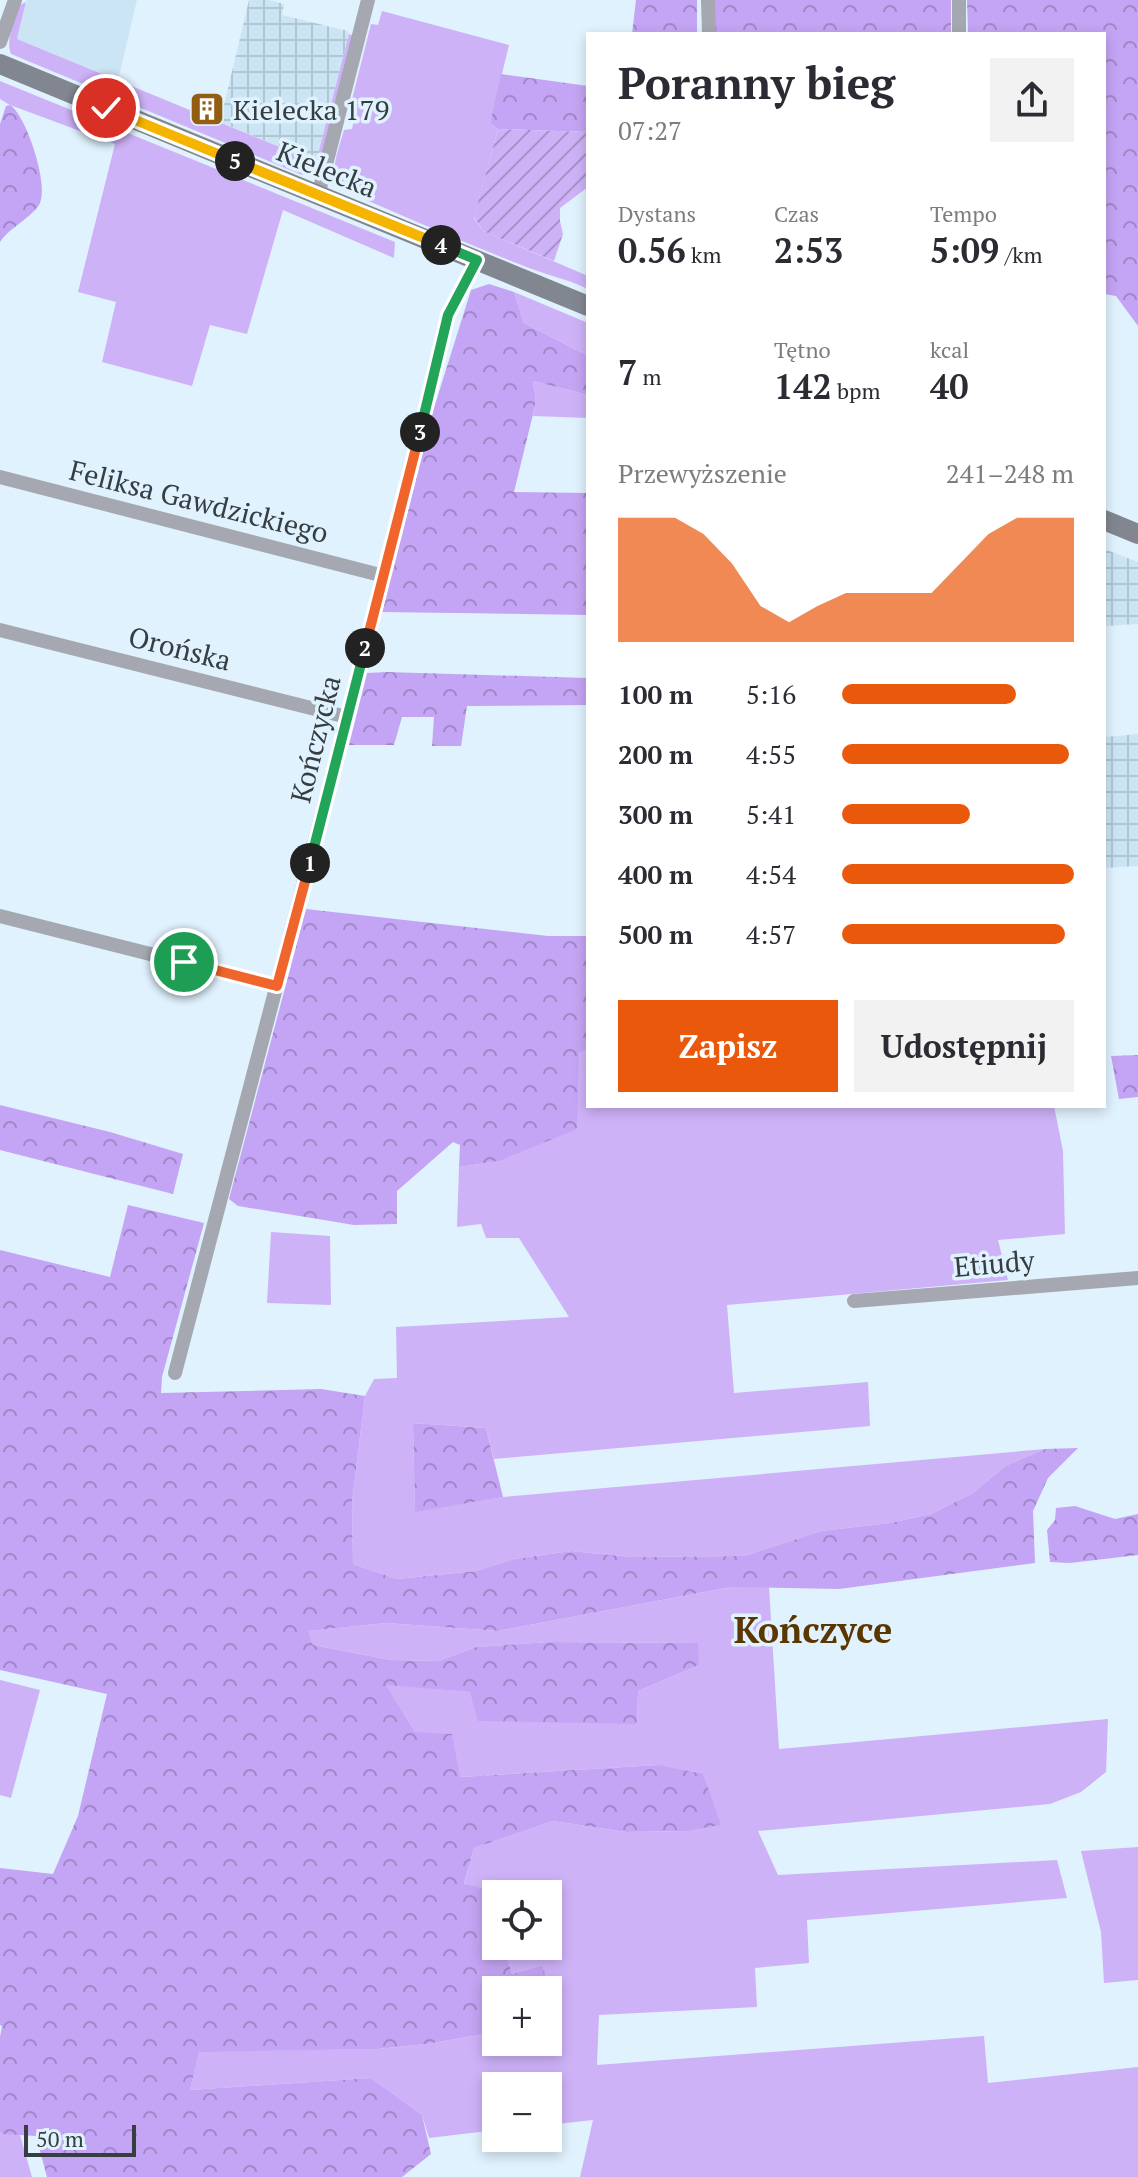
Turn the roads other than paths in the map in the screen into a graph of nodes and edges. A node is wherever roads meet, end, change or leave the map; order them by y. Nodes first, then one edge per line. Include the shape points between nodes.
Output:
1 (15, 0) edge
2 (368, 0) edge
3 (708, 0) edge
4 (959, 0) edge
5 (709, 32) edge
6 (959, 32) edge
7 (0, 42) edge
8 (0, 64) edge
9 (318, 196) junction
10 (477, 260) junction
11 (586, 305) edge
12 (0, 477) edge
13 (1106, 521) edge
14 (1138, 534) edge
15 (384, 576) junction
16 (0, 630) edge
17 (347, 717) junction
18 (0, 916) edge
19 (277, 986) junction
20 (1138, 1278) edge
21 (854, 1301) dead end
22 (175, 1373) dead end

1 - 7 street
2 - 9 street
3 - 5 street
4 - 6 street
8 - 9 main road, Kielecka
9 - 10 main road, Kielecka
10 - 11 main road, Kielecka
10 - 15 street, Kończycka via 448,315
12 - 15 street, Feliksa Gawdzickiego
13 - 14 main road
15 - 17 street, Kończycka
16 - 17 street, Orońska
17 - 19 street, Kończycka
18 - 19 street
19 - 22 street, Kończycka
20 - 21 street, Etiudy

